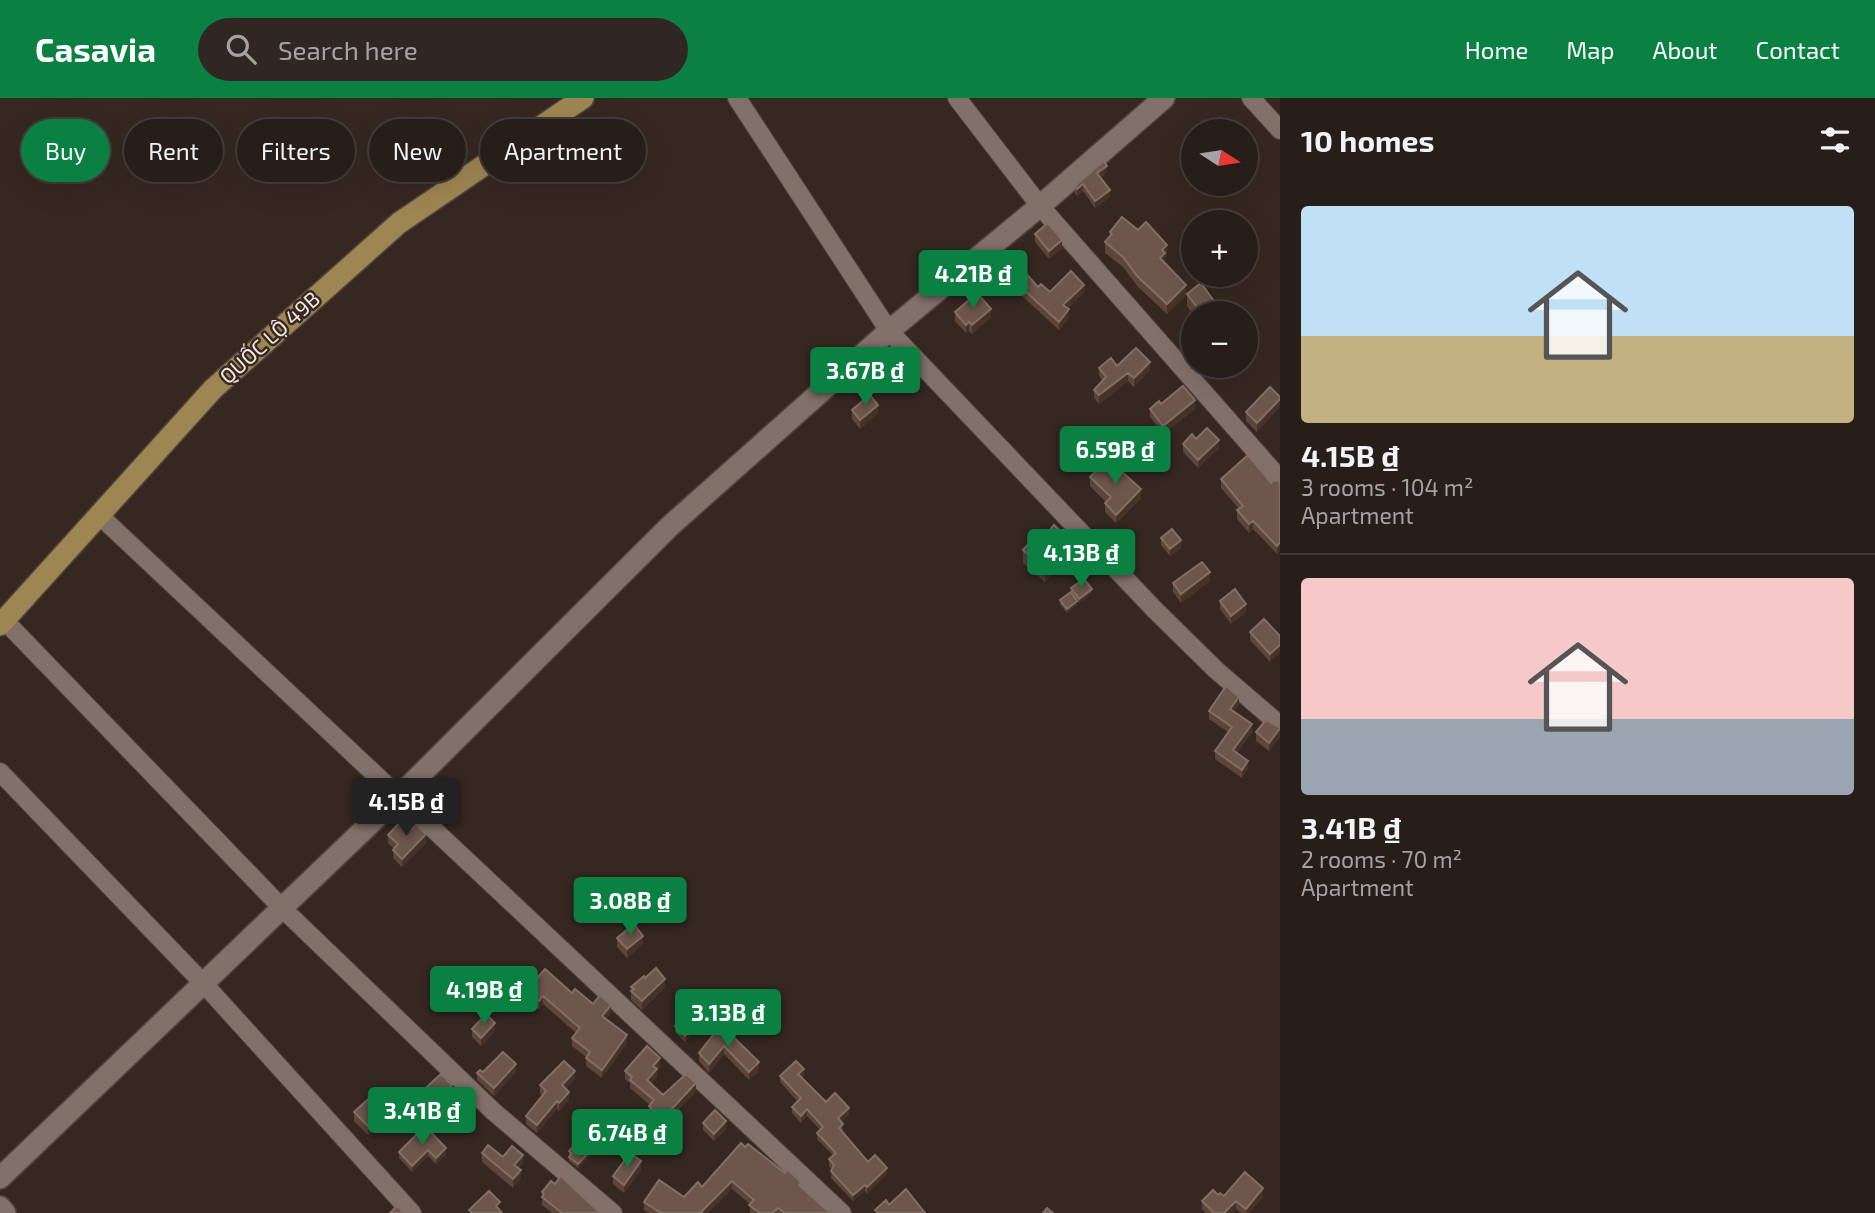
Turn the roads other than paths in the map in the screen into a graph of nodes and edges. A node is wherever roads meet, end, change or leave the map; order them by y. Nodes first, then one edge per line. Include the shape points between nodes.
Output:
1 (583, 98) edge
2 (737, 98) edge
3 (957, 98) edge
4 (1164, 98) edge
5 (1251, 98) edge
6 (1280, 130) edge
7 (1040, 206) junction
8 (889, 331) junction
9 (1280, 479) edge
10 (99, 515) junction
11 (2, 623) edge
12 (1280, 725) edge
13 (0, 772) edge
14 (399, 796) junction
15 (282, 908) junction
16 (204, 985) junction
17 (0, 1178) edge
18 (0, 1207) edge
19 (5, 1213) edge
20 (411, 1213) edge
21 (614, 1213) edge
22 (842, 1213) edge

1 - 10 main road, QUỐC LỘ 49B via 399,223 213,389
2 - 8 street
3 - 7 street
4 - 7 street
5 - 6 street
7 - 8 street
7 - 9 street
8 - 12 street via 1155,611
8 - 14 street via 670,526
10 - 11 main road, QUỐC LỘ 49B
10 - 14 street
11 - 15 street
13 - 16 street
14 - 15 street
14 - 22 street
15 - 16 street
15 - 21 street via 494,1112
16 - 17 street
16 - 20 street
18 - 19 street

